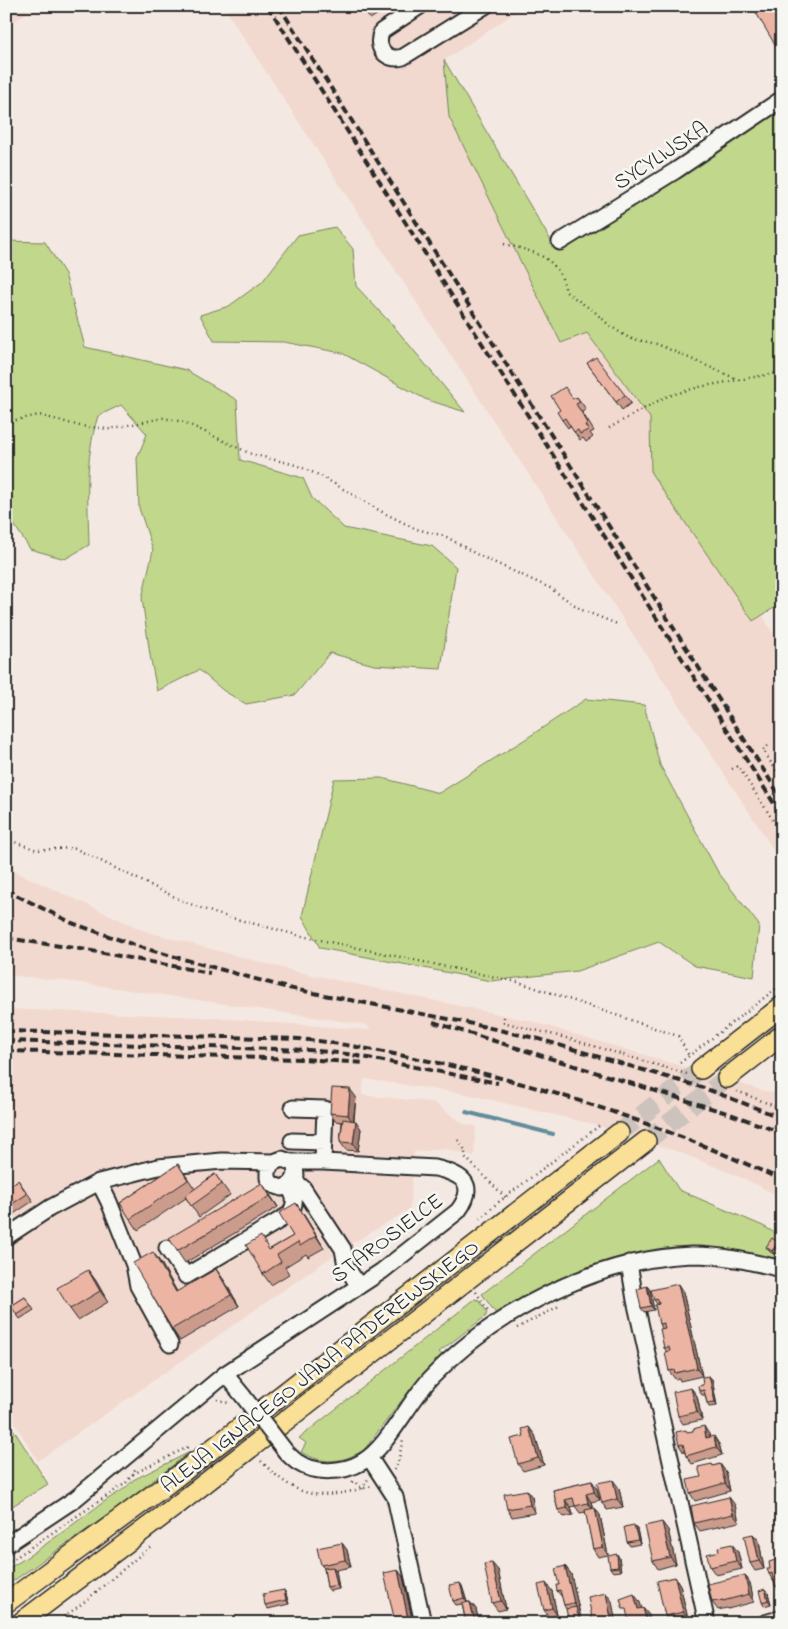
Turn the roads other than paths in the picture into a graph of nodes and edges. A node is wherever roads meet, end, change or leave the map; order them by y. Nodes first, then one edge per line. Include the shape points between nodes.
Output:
1 (420, 6) edge
2 (485, 6) edge
3 (782, 99) edge
4 (560, 242) dead end
5 (782, 1006) edge
6 (782, 1035) edge
7 (695, 1068) tunnel mouth
8 (731, 1084) tunnel mouth
9 (293, 1108) dead end
10 (619, 1132) tunnel mouth
11 (292, 1141) dead end
12 (324, 1142) junction
13 (646, 1142) tunnel mouth
14 (274, 1162) junction
15 (291, 1162) junction
16 (323, 1162) junction
17 (98, 1182) junction
18 (291, 1184) junction
19 (6, 1237) edge
20 (183, 1239) edge
21 (167, 1248) junction
22 (629, 1263) junction
23 (134, 1265) junction
24 (782, 1270) edge
25 (358, 1285) junction
26 (170, 1344) dead end
27 (225, 1374) junction
28 (369, 1457) junction
29 (6, 1545) edge
30 (6, 1602) edge
31 (782, 1618) edge
32 (20, 1623) edge
33 (423, 1623) edge
34 (707, 1623) edge
35 (765, 1623) edge

1 - 2 street via 382,31 379,42 387,56 403,57
3 - 4 street, SYCYLIJSKA via 675,171
5 - 7 main road
6 - 8 main road
9 - 12 street via 325,1109
10 - 30 main road, ALEJA IGNACEGO JANA PADEREWSKIEGO via 162,1488
11 - 12 street
12 - 16 street
13 - 32 main road, ALEJA IGNACEGO JANA PADEREWSKIEGO via 177,1506
14 - 15 street via 282,1159
14 - 17 street via 222,1161 158,1168
14 - 18 street via 268,1172 266,1187 282,1188
15 - 16 street
15 - 18 street via 296,1171
16 - 25 street, STAROSIELCE via 435,1168 453,1172 464,1180 468,1192 458,1211 398,1259
17 - 19 street
17 - 23 street
18 - 21 street via 295,1204 290,1214 186,1276
18 - 25 street via 303,1188 343,1250 346,1266
20 - 21 street
21 - 23 street
22 - 24 street via 694,1255 730,1258
22 - 28 street via 562,1287 472,1340 447,1360 423,1386
22 - 34 street
23 - 26 street via 138,1286
25 - 27 street, STAROSIELCE
27 - 28 street, bridge via 297,1462 324,1471 350,1467
27 - 29 street, STAROSIELCE via 75,1498
28 - 33 street via 395,1497
31 - 35 street

